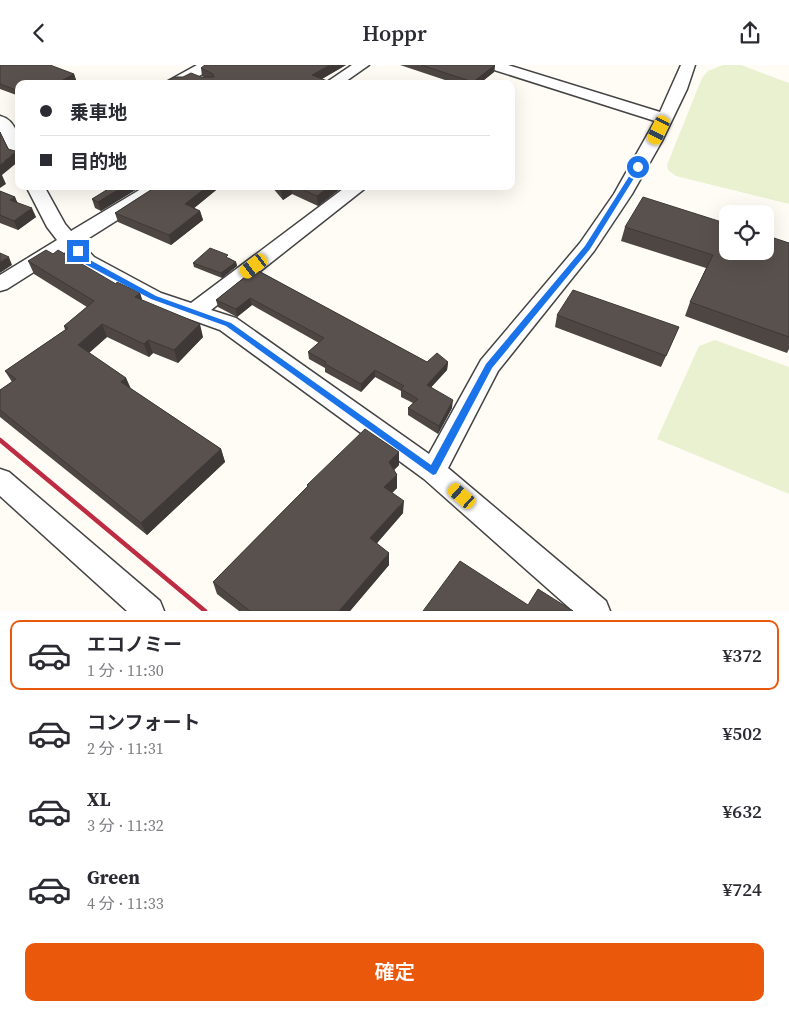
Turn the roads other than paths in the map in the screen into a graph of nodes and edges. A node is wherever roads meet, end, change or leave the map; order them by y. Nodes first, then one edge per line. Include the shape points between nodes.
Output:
1 (208, 65) edge
2 (362, 65) edge
3 (493, 65) edge
4 (688, 65) edge
5 (516, 68) edge
6 (180, 80) edge
7 (338, 80) edge
8 (500, 80) edge
9 (664, 119) junction
10 (0, 121) edge
11 (10, 146) edge
12 (38, 190) edge
13 (152, 190) edge
14 (354, 190) edge
15 (68, 241) junction
16 (0, 284) edge
17 (194, 311) junction
18 (433, 471) junction
19 (0, 480) edge
20 (150, 611) edge
21 (595, 611) edge

1 - 6 street
2 - 7 street
3 - 5 street
4 - 9 street
5 - 8 street
5 - 9 street
9 - 18 street via 623,194 587,247 489,366
10 - 11 street via 5,126
12 - 15 street
13 - 15 street
14 - 17 street
15 - 16 street
15 - 17 street via 87,262 153,297
17 - 18 street via 228,325
18 - 21 street
19 - 20 street

